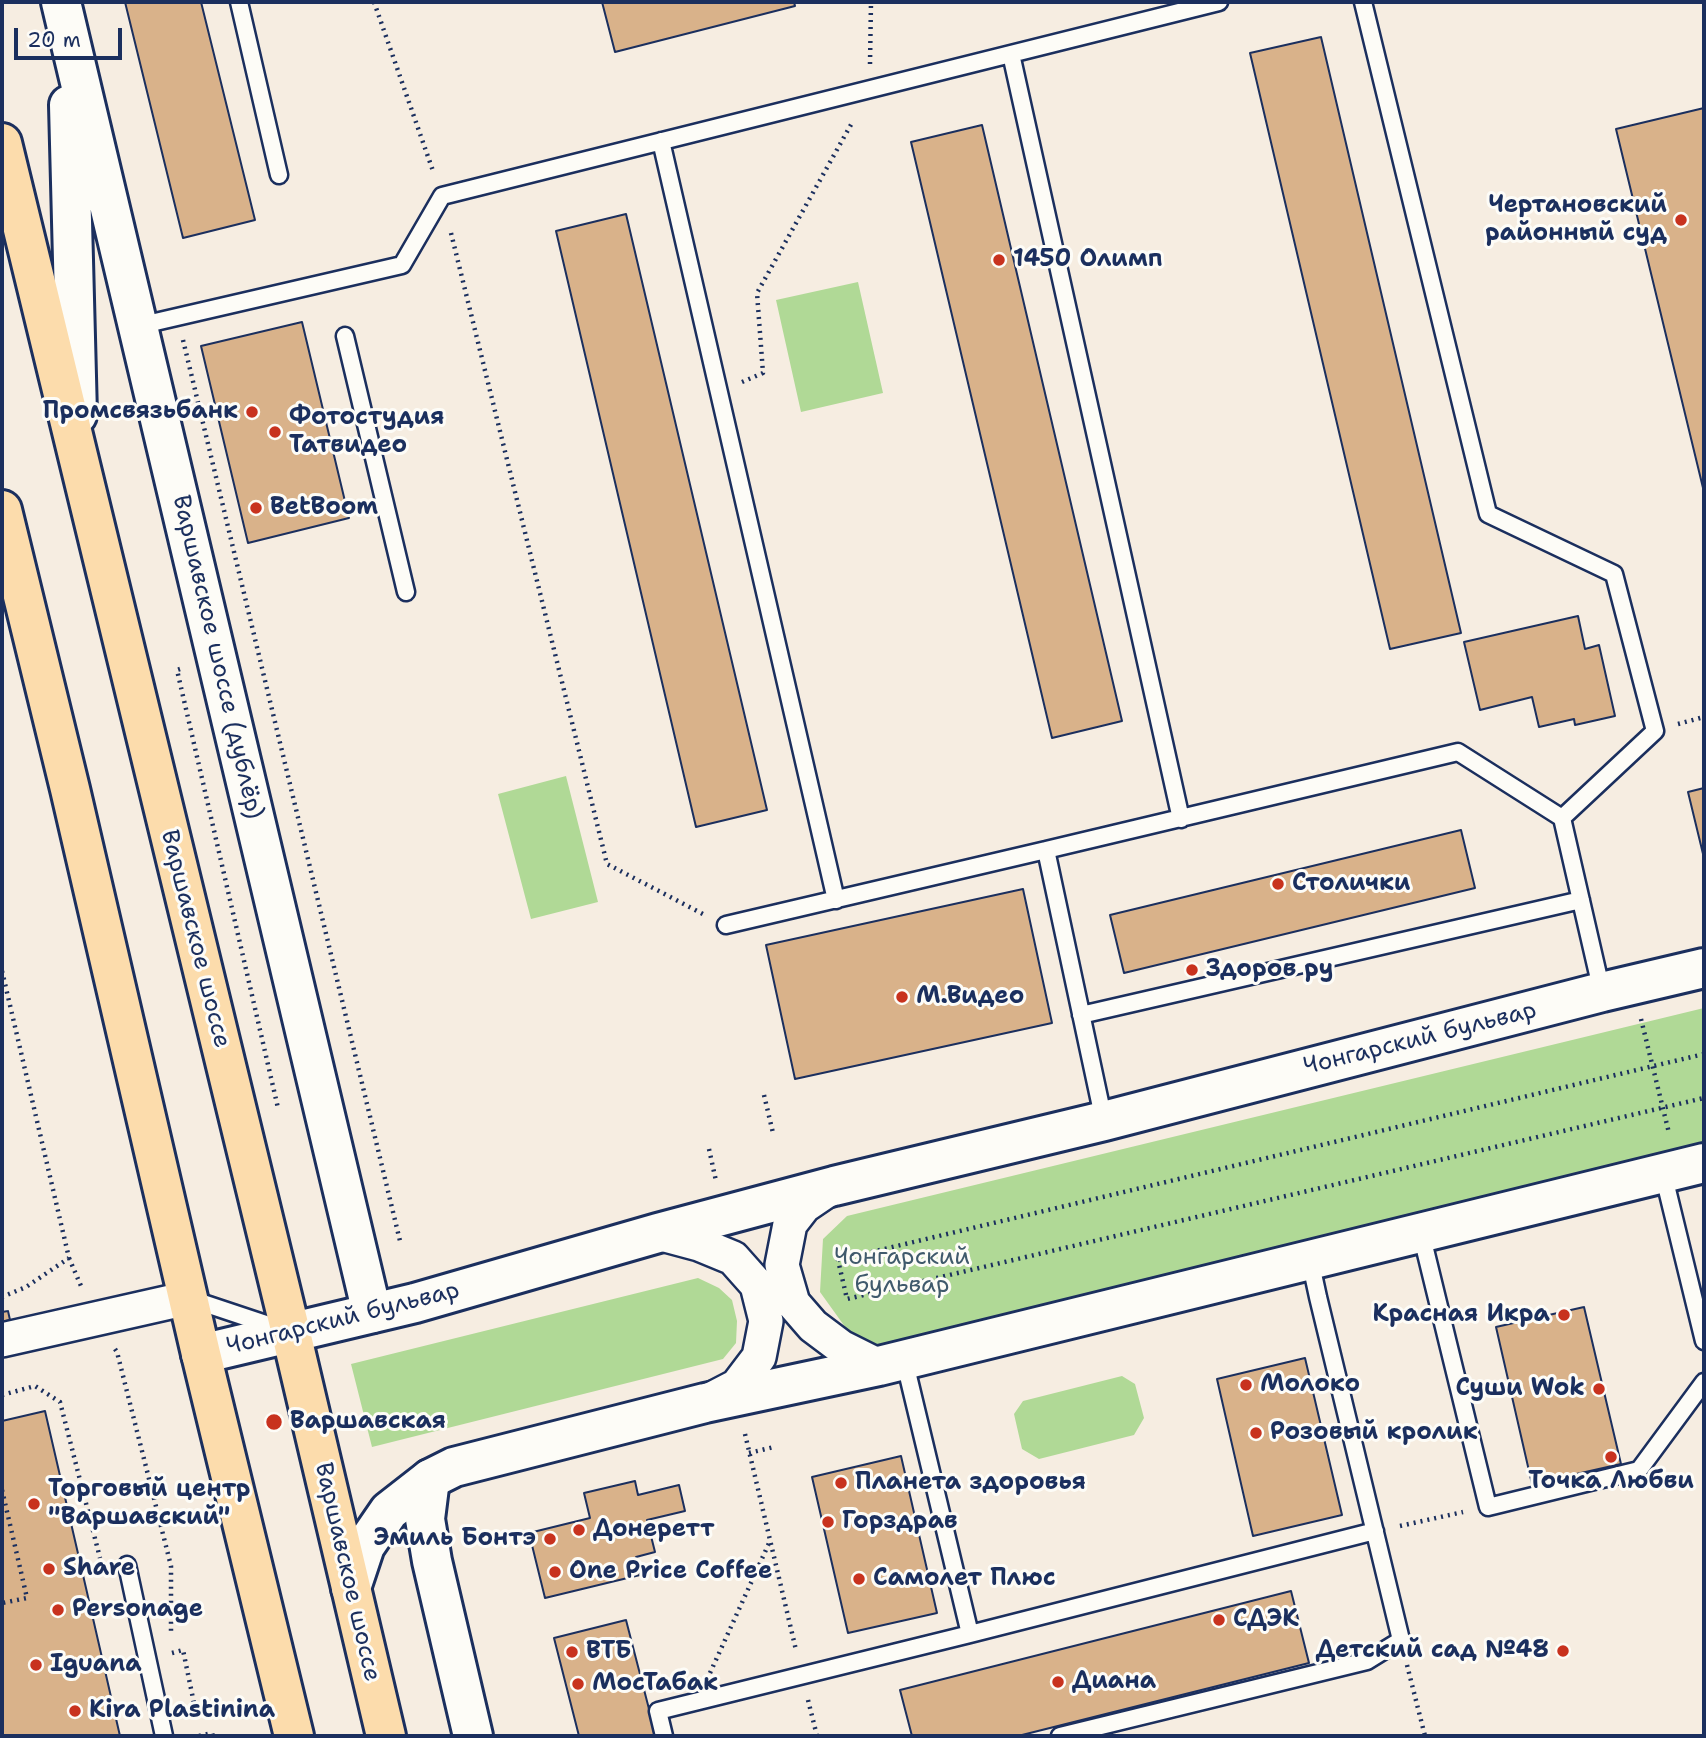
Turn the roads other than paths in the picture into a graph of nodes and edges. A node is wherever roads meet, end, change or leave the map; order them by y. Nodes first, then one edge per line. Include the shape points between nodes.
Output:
1 (239, 2) edge
2 (1219, 2) edge
3 (1363, 2) edge
4 (64, 13) edge
5 (1011, 54) junction
6 (661, 141) junction
7 (2, 143) edge
8 (279, 174) dead end
9 (138, 326) junction
10 (345, 336) dead end
11 (78, 456) junction
12 (2, 510) edge
13 (406, 592) dead end
14 (1562, 818) junction
15 (1181, 819) junction
16 (1046, 850) junction
17 (836, 900) junction
18 (1581, 900) junction
19 (726, 925) road end
20 (1704, 968) edge
21 (1618, 989) junction
22 (1081, 1015) junction
23 (1104, 1121) junction
24 (1682, 1169) edge
25 (834, 1186) junction
26 (1421, 1232) junction
27 (658, 1233) junction
28 (1310, 1260) junction
29 (188, 1298) junction
30 (372, 1313) junction
31 (291, 1333) junction
32 (2, 1340) edge
33 (1704, 1341) edge
34 (201, 1354) junction
35 (892, 1362) junction
36 (1704, 1382) edge
37 (705, 1403) junction
38 (430, 1479) junction
39 (1375, 1531) junction
40 (127, 1565) dead end
41 (351, 1588) junction
42 (970, 1634) junction
43 (164, 1736) edge
44 (294, 1736) edge
45 (386, 1736) edge
46 (473, 1736) edge
47 (664, 1736) edge
48 (1060, 1736) edge

1 - 8 lane
2 - 5 lane
3 - 14 lane via 1488,514 1614,575 1655,731
4 - 9 main road, Варшавское шоссе (дублёр)
4 - 11 main road
5 - 6 lane
5 - 15 lane
6 - 9 lane via 442,196 402,265
6 - 17 lane
7 - 11 main road, Варшавское шоссе
9 - 30 main road, Варшавское шоссе (дублёр)
10 - 13 lane
11 - 31 main road, Варшавское шоссе
12 - 29 main road
14 - 15 lane via 1458,752
14 - 18 lane
15 - 16 lane
16 - 17 lane
16 - 22 lane
17 - 19 lane
18 - 21 lane
18 - 22 lane
20 - 21 main road, Чонгарский бульвар
21 - 23 main road, Чонгарский бульвар
22 - 23 lane
23 - 25 main road, Чонгарский бульвар
24 - 26 main road
24 - 33 lane
25 - 27 main road, Чонгарский бульвар
25 - 35 street via 804,1206 790,1224 782,1265 793,1303 841,1347
26 - 28 main road
26 - 36 lane via 1488,1507 1639,1470
27 - 30 main road, Чонгарский бульвар
27 - 37 street via 733,1258 757,1285 766,1321 759,1357 737,1386
28 - 35 main road
28 - 39 lane
29 - 31 lane
29 - 32 street
29 - 34 main road
30 - 31 main road, Чонгарский бульвар
31 - 34 main road, Чонгарский бульвар
31 - 41 main road, Варшавское шоссе
34 - 44 main road
35 - 37 main road
35 - 42 lane
37 - 38 main road via 454,1467
38 - 41 main road via 389,1511 365,1546
38 - 46 main road via 425,1519 430,1551
39 - 42 lane
39 - 48 lane via 1401,1640 1367,1661
40 - 43 lane
41 - 45 main road, Варшавское шоссе
42 - 47 lane via 658,1711

